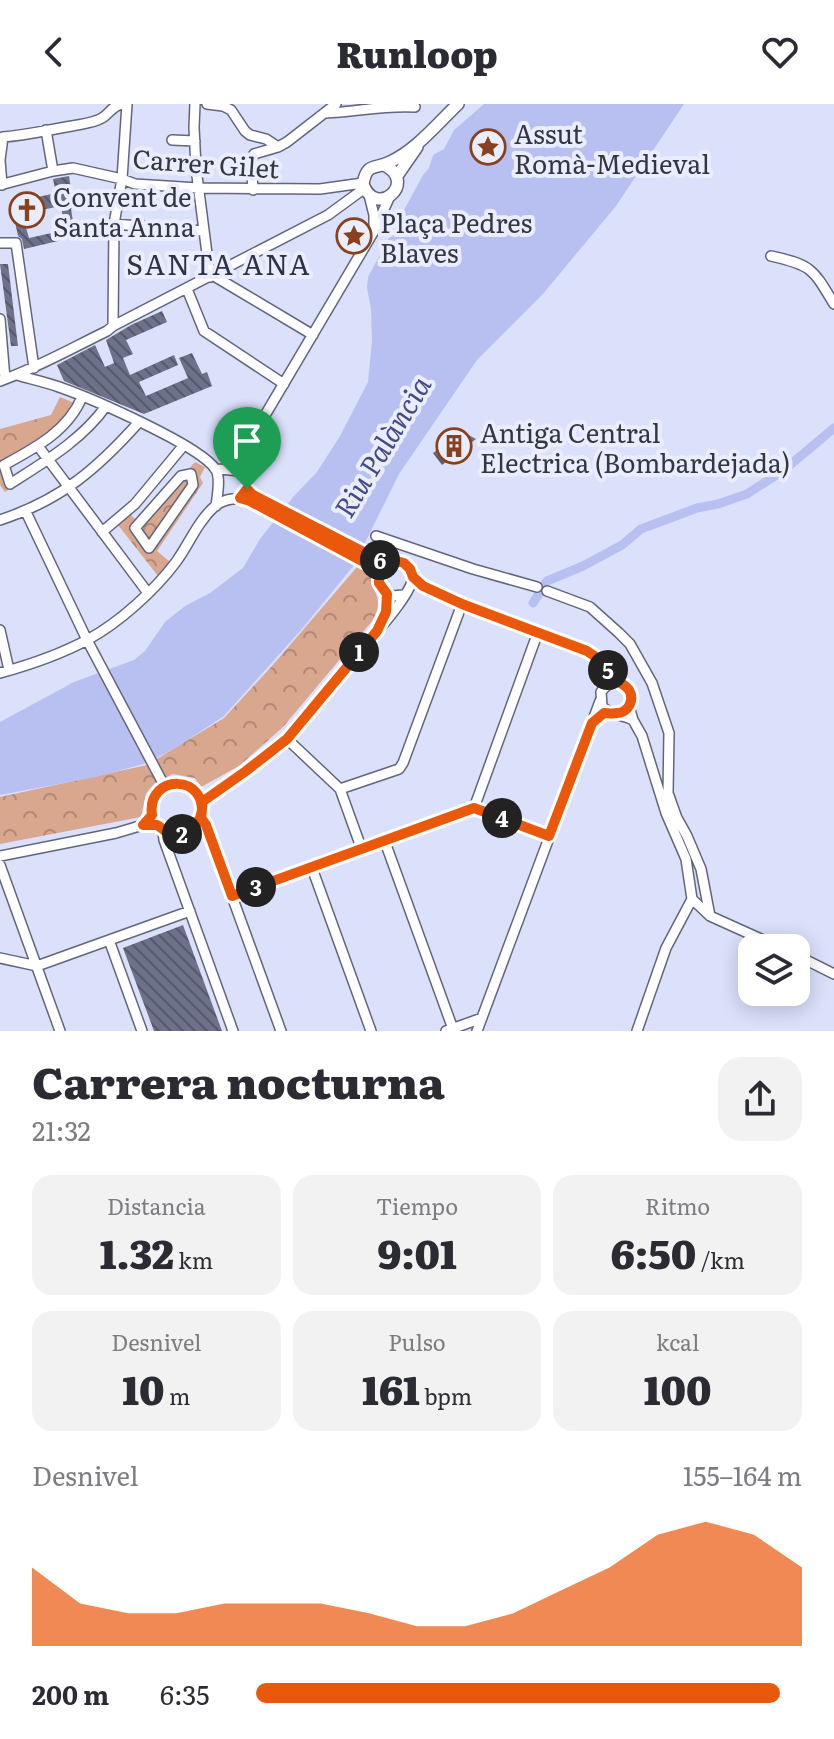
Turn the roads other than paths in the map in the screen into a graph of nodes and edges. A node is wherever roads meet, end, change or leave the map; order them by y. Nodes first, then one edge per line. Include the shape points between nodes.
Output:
1 (124, 104) edge
2 (195, 104) edge
3 (207, 104) edge
4 (336, 104) edge
5 (458, 104) edge
6 (415, 107) dead end
7 (325, 113) junction
8 (46, 130) junction
9 (423, 138) junction
10 (172, 140) dead end
11 (195, 141) junction
12 (278, 147) junction
13 (384, 165) junction
14 (53, 171) junction
15 (397, 176) junction
16 (122, 179) junction
17 (1, 185) edge
18 (198, 188) junction
19 (366, 189) junction
20 (253, 190) junction
21 (390, 196) junction
22 (114, 224) junction
23 (203, 231) junction
24 (374, 231) junction
25 (5, 242) edge
26 (771, 256) dead end
27 (212, 276) junction
28 (187, 289) junction
29 (834, 304) edge
30 (0, 319) edge
31 (113, 326) junction
32 (313, 335) junction
33 (34, 368) junction
34 (17, 375) junction
35 (2, 380) edge
36 (284, 384) junction
37 (82, 397) junction
38 (106, 406) junction
39 (139, 422) junction
40 (184, 445) junction
41 (38, 446) junction
42 (204, 459) junction
43 (48, 460) junction
44 (234, 470) junction
45 (191, 474) junction
46 (217, 479) junction
47 (69, 488) junction
48 (247, 489) junction
49 (240, 498) junction
50 (227, 500) junction
51 (216, 506) junction
52 (26, 512) junction
53 (0, 520) edge
54 (102, 532) junction
55 (376, 536) dead end
56 (387, 564) junction
57 (379, 574) junction
58 (413, 577) junction
59 (423, 586) junction
60 (537, 587) dead end
61 (407, 591) junction
62 (547, 591) dead end
63 (148, 593) junction
64 (387, 594) junction
65 (462, 604) junction
66 (0, 630) edge
67 (377, 631) junction
68 (538, 632) junction
69 (87, 640) junction
70 (606, 669) junction
71 (4, 671) edge
72 (618, 682) junction
73 (606, 685) junction
74 (600, 701) junction
75 (629, 706) junction
76 (614, 713) junction
77 (633, 720) junction
78 (592, 723) junction
79 (287, 739) junction
80 (165, 787) junction
81 (340, 789) junction
82 (196, 792) junction
83 (215, 792) junction
84 (202, 802) junction
85 (474, 808) junction
86 (152, 815) junction
87 (201, 818) junction
88 (143, 825) junction
89 (160, 828) junction
90 (549, 836) junction
91 (385, 842) junction
92 (362, 850) junction
93 (0, 856) edge
94 (0, 865) edge
95 (312, 868) junction
96 (232, 896) junction
97 (692, 899) junction
98 (190, 911) junction
99 (710, 916) junction
100 (750, 934) edge
101 (109, 940) junction
102 (0, 958) edge
103 (810, 962) edge
104 (37, 966) junction
105 (834, 974) edge
106 (482, 1018) junction
107 (449, 1030) edge
108 (60, 1031) edge
109 (142, 1031) edge
110 (233, 1031) edge
111 (281, 1031) edge
112 (371, 1031) edge
113 (477, 1031) edge
114 (637, 1031) edge

1 - 8 street via 102,118
1 - 16 street
2 - 11 street
3 - 12 street via 231,110 250,135
4 - 7 street
5 - 9 main road
6 - 7 street
7 - 12 street
8 - 14 street
8 - 17 street via 3,137
9 - 13 main road
9 - 15 main road
10 - 11 street
11 - 18 street
12 - 20 street via 251,159
13 - 15 main road
13 - 19 main road via 368,170
14 - 16 street, Carrer Gilet via 73,168
14 - 17 street, Carrer Gilet
15 - 21 main road
16 - 18 street, Carrer Gilet
16 - 22 street
18 - 20 street, Carrer Gilet
18 - 23 street
19 - 20 street, Carrer Gilet
19 - 21 main road via 380,199
19 - 24 street
19 - 27 street
21 - 24 street
22 - 23 street
22 - 31 street
23 - 27 street
24 - 32 street
25 - 33 street via 16,243
26 - 29 street via 815,272
27 - 28 street
27 - 32 street
28 - 31 street
28 - 36 street via 204,331
30 - 35 street
31 - 33 street
32 - 36 street
33 - 34 street
34 - 35 street
34 - 37 street
36 - 44 street
37 - 38 street
37 - 41 street via 62,428
38 - 39 street
38 - 43 street
39 - 40 street
39 - 47 street
40 - 42 street
40 - 54 street via 135,504
41 - 43 street
41 - 43 street via 4,465 10,484
42 - 45 street
42 - 46 street
43 - 47 street
44 - 46 street
44 - 48 street via 247,478
45 - 45 street via 181,476 135,528 149,548 193,485
46 - 50 street via 219,494
46 - 51 street
47 - 52 street
47 - 54 street
48 - 49 street
48 - 56 street
49 - 50 street
49 - 57 street
50 - 51 street
51 - 63 street
52 - 53 street
52 - 69 street
54 - 63 street
55 - 60 street
56 - 57 street
56 - 58 street via 404,563
57 - 64 street
58 - 59 street
58 - 61 street
59 - 61 street
59 - 65 street
61 - 64 street
61 - 67 street
62 - 99 street via 590,607 630,644 652,683 669,733 668,793 701,869
63 - 69 street
64 - 67 street
65 - 68 street
65 - 81 street via 403,763 399,769
66 - 71 street
67 - 79 street
68 - 70 street via 587,651
68 - 85 street
69 - 71 street
69 - 80 street
70 - 72 street
70 - 73 street
72 - 73 street
72 - 75 street via 630,691
73 - 74 street
74 - 76 street
74 - 78 street
75 - 76 street
75 - 77 street
76 - 77 street
76 - 78 street via 604,713
77 - 97 street via 686,859
78 - 90 street
79 - 81 street
79 - 83 street
80 - 82 street via 181,783
80 - 86 street via 153,798
81 - 92 street
82 - 83 street
82 - 84 street
83 - 84 street
84 - 87 street
85 - 90 street
85 - 91 street
86 - 88 street
86 - 89 street
87 - 89 street via 181,834
87 - 96 street
88 - 89 street
88 - 93 street
89 - 98 street
90 - 106 street
91 - 92 street
91 - 107 street
92 - 95 street
94 - 104 street
95 - 96 street
95 - 112 street
96 - 111 street
97 - 99 street
97 - 114 street via 666,948
98 - 101 street
98 - 110 street
99 - 100 street
101 - 104 street
101 - 109 street
102 - 104 street
103 - 105 street
104 - 108 street
106 - 107 street
106 - 113 street

